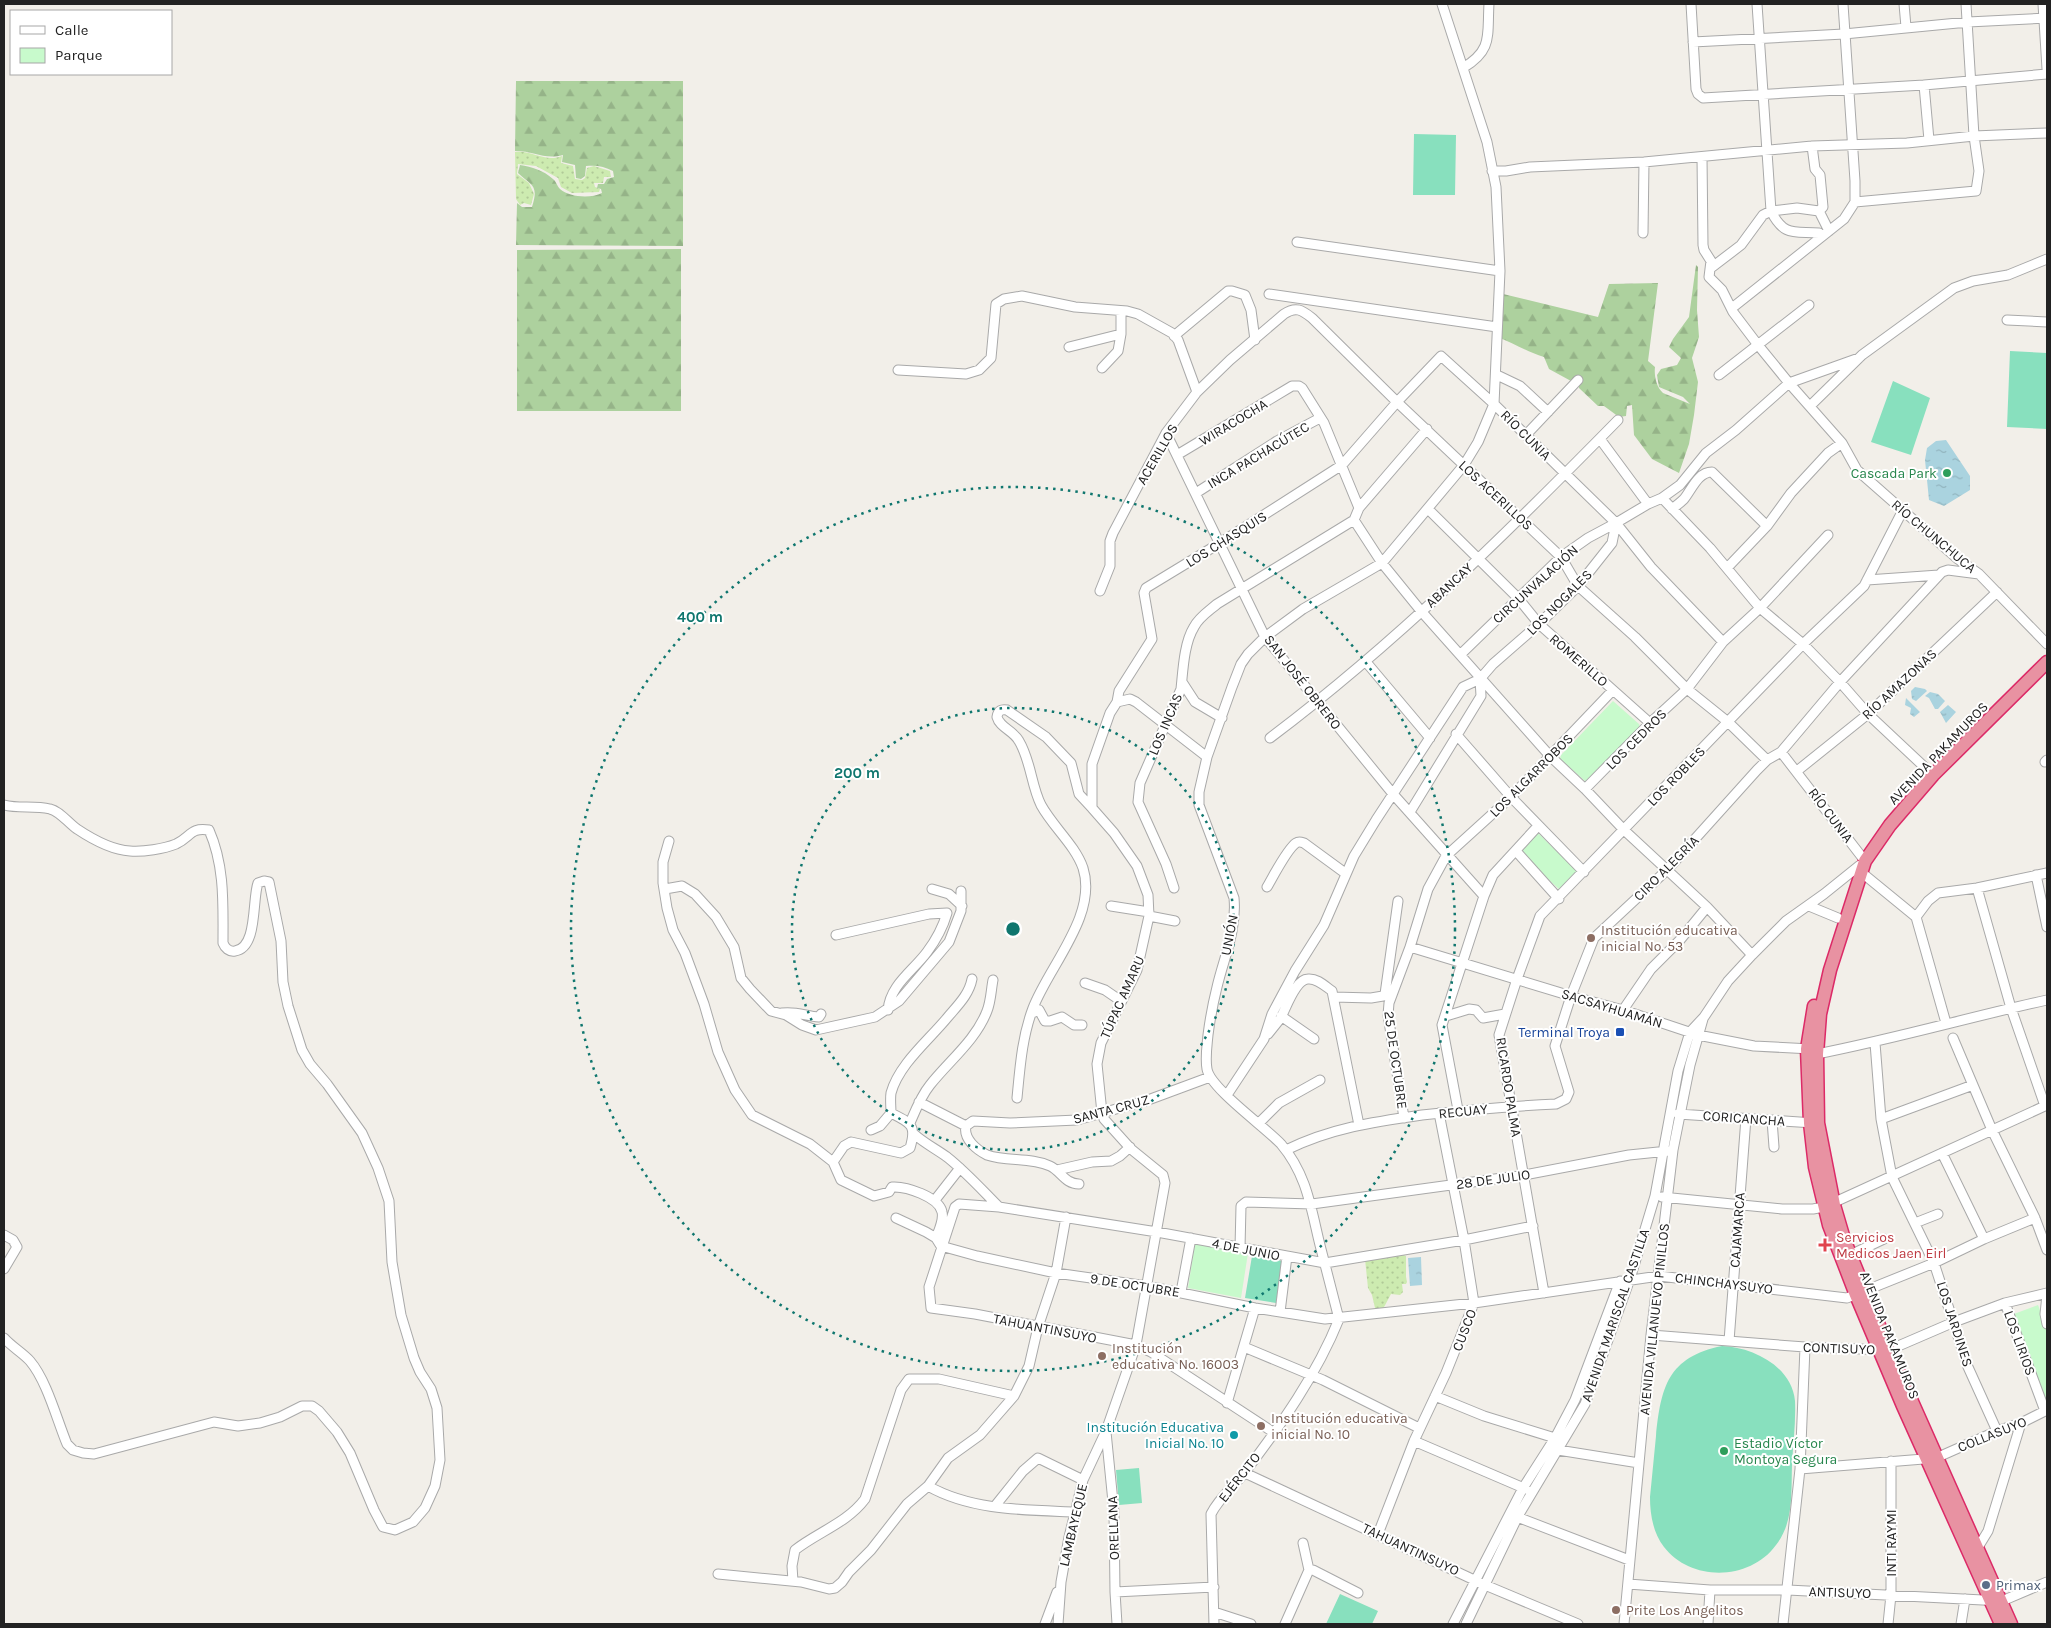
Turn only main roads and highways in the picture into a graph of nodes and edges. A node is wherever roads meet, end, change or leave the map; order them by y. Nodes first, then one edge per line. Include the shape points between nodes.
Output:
1 (2047, 662) edge
2 (1829, 1206) junction
3 (1860, 1293) junction
4 (1931, 1458) junction
5 (1996, 1601) junction
6 (2001, 1624) edge
7 (2011, 1624) edge

1 - 2 highway, AVENIDA PAKAMUROS via 1933,775 1890,825 1863,866 1841,920 1814,1051 1814,1123
2 - 3 highway, AVENIDA PAKAMUROS
2 - 3 highway, AVENIDA PAKAMUROS via 1850,1255
3 - 4 highway, AVENIDA PAKAMUROS
4 - 5 highway, AVENIDA PAKAMUROS
4 - 5 highway, AVENIDA PAKAMUROS via 1977,1549
5 - 6 highway, AVENIDA PAKAMUROS
5 - 7 highway, AVENIDA PAKAMUROS

